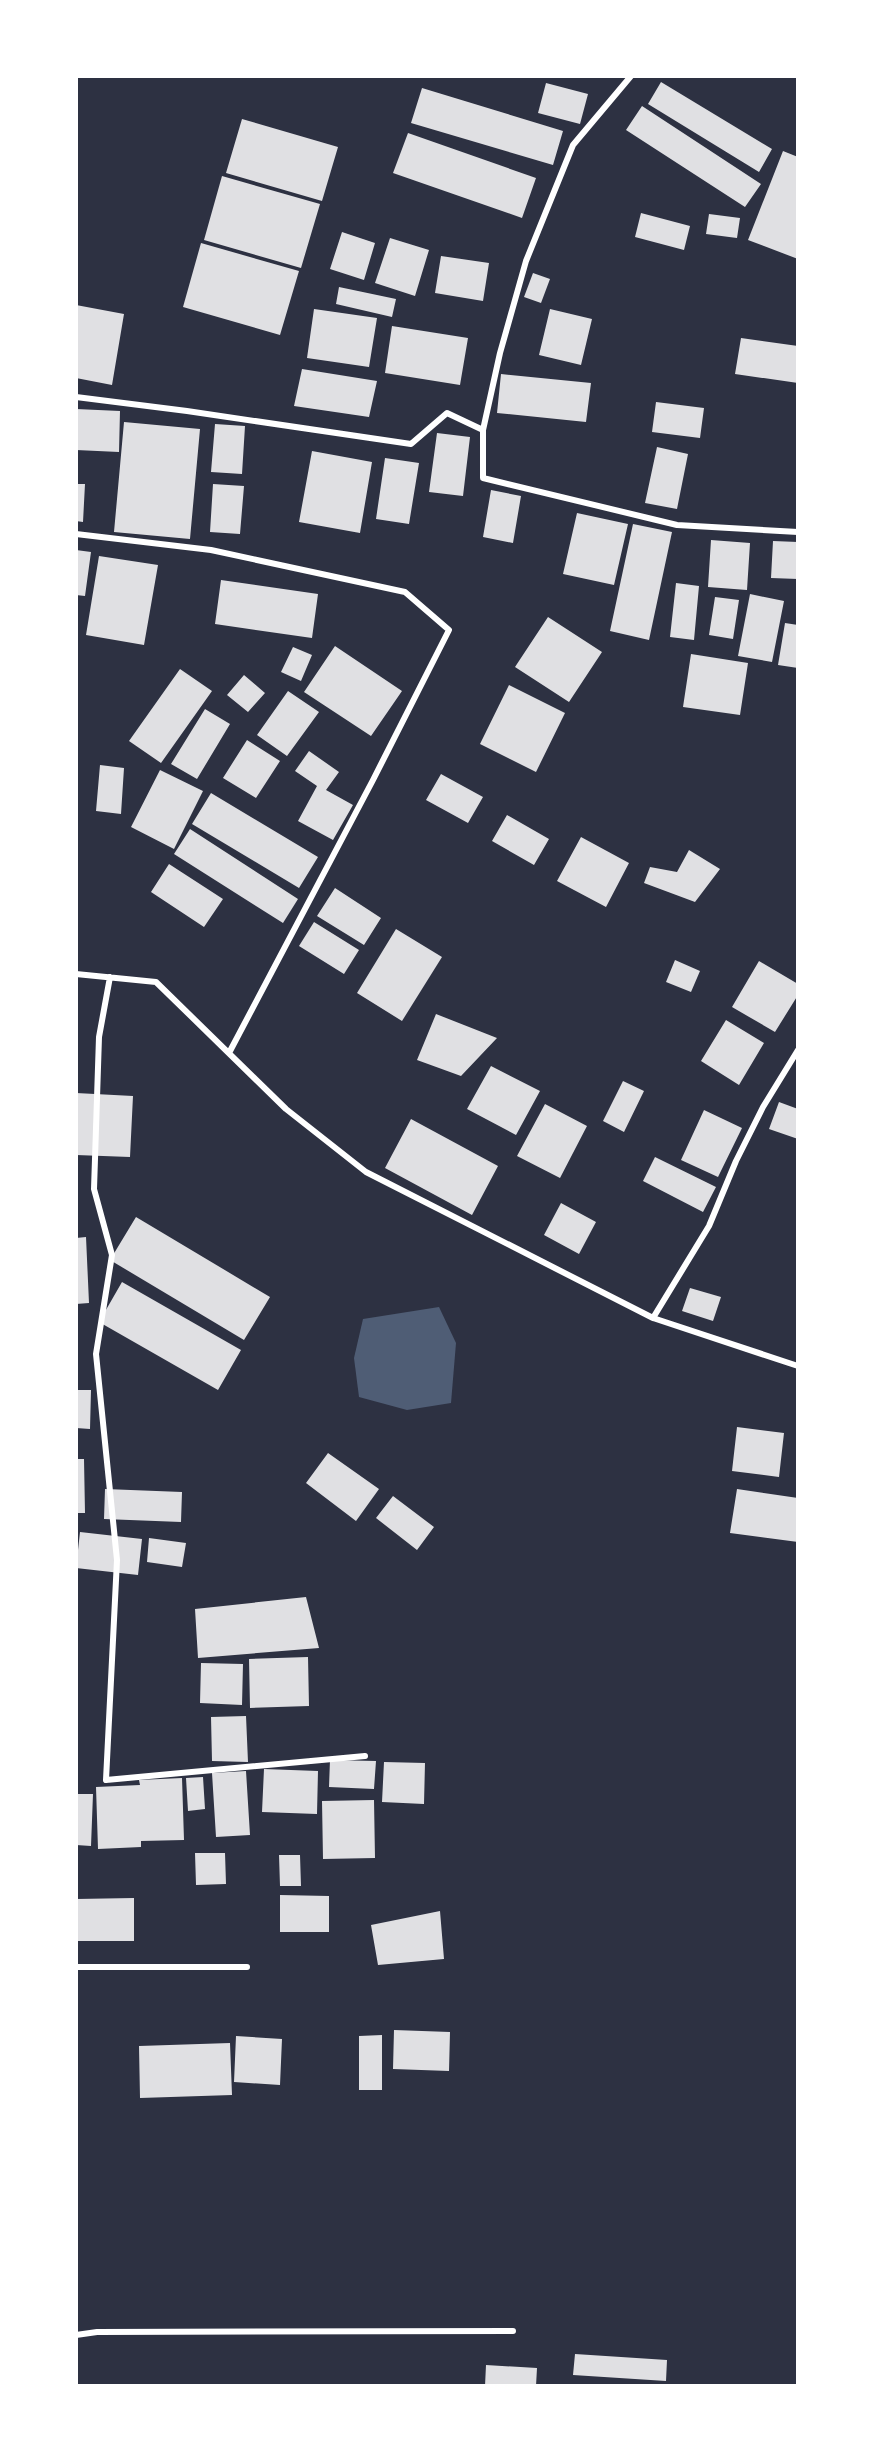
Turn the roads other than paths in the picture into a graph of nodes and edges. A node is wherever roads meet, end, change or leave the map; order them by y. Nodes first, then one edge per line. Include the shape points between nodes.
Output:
1 (631, 76) edge
2 (76, 397) edge
3 (483, 430) junction
4 (798, 532) edge
5 (76, 534) edge
6 (76, 974) edge
7 (110, 977) junction
8 (798, 1050) edge
9 (229, 1053) junction
10 (653, 1318) junction
11 (798, 1366) edge
12 (365, 1756) dead end
13 (76, 1967) edge
14 (248, 1967) dead end
15 (513, 2331) dead end
16 (76, 2335) edge

1 - 3 street via 573,145 526,261
2 - 3 street via 411,444 447,413
3 - 4 street via 483,478 677,525
5 - 9 street via 211,550 405,591 449,630
6 - 7 street
7 - 9 street via 156,982
7 - 12 street via 99,1037 94,1189 112,1255 96,1354 117,1560 106,1780
8 - 10 street via 763,1107 709,1226
9 - 10 street via 286,1109 366,1172
10 - 11 street
13 - 14 street
15 - 16 street

